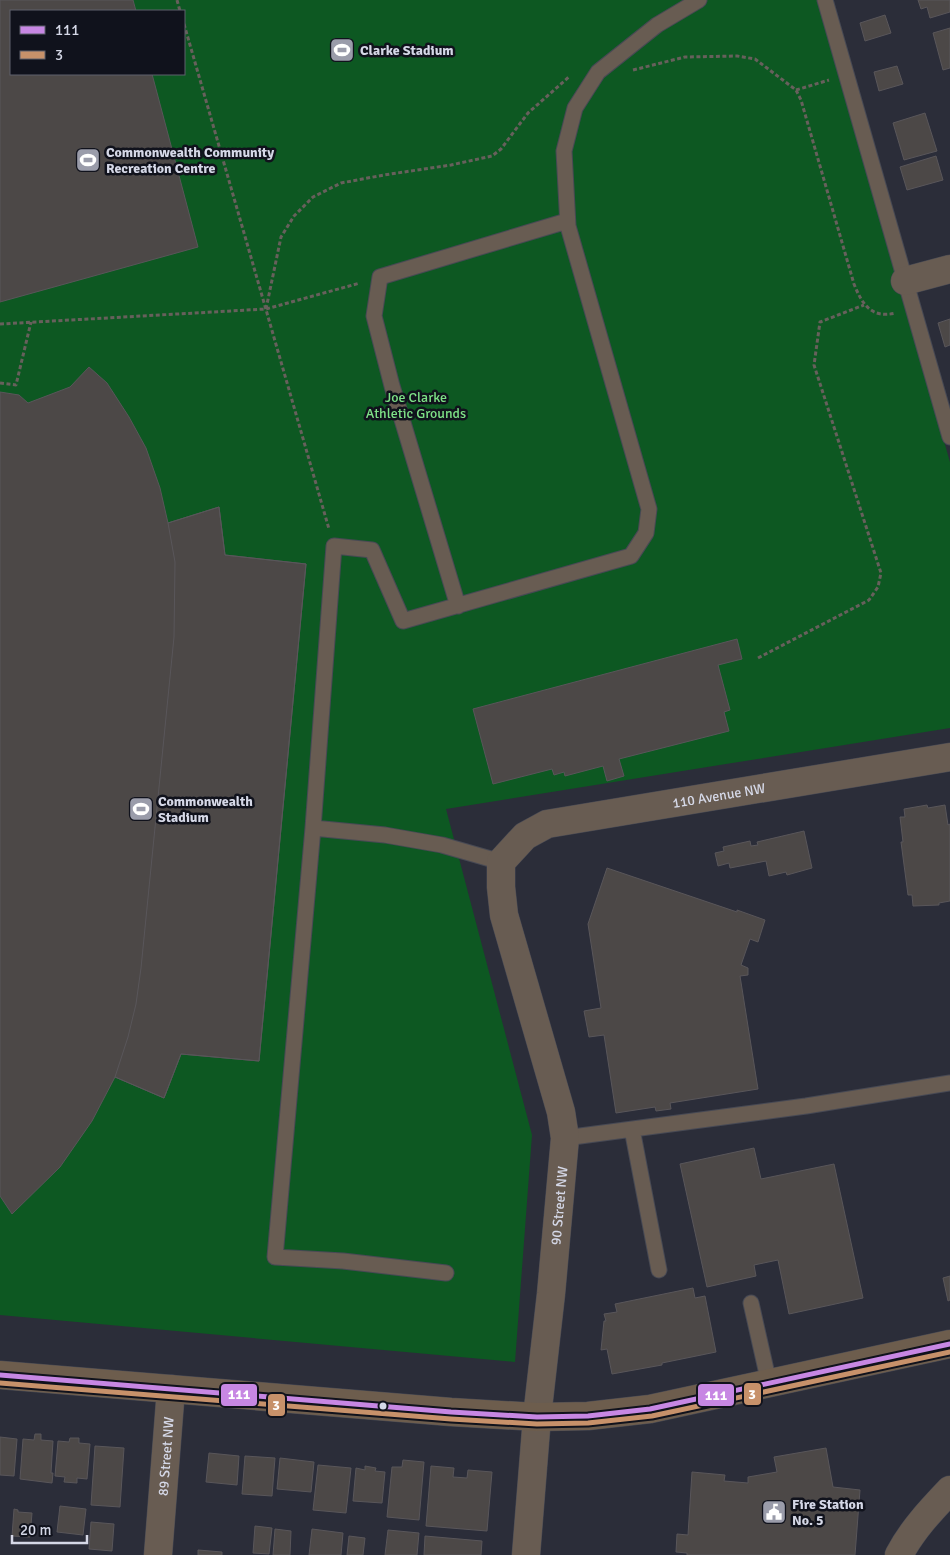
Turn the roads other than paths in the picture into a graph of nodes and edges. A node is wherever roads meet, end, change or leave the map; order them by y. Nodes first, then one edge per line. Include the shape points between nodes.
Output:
1 (699, 0) edge
2 (825, 0) edge
3 (567, 220) junction
4 (950, 269) edge
5 (906, 281) junction
6 (950, 437) edge
7 (458, 606) junction
8 (950, 757) edge
9 (313, 828) junction
10 (501, 862) junction
11 (950, 1083) edge
12 (632, 1130) junction
13 (565, 1138) junction
14 (659, 1270) dead end
15 (446, 1273) dead end
16 (751, 1303) dead end
17 (950, 1344) edge
18 (0, 1375) edge
19 (770, 1383) junction
20 (171, 1389) junction
21 (538, 1417) junction
22 (950, 1490) edge
23 (158, 1555) edge
24 (526, 1555) edge
25 (899, 1555) edge

1 - 3 lane via 656,25 598,72 575,108 564,151
2 - 5 lane
3 - 7 lane via 648,509 646,533 631,556
3 - 7 lane via 380,277 374,316
4 - 5 street
5 - 6 lane
7 - 9 lane via 403,621 372,550 334,546
8 - 10 street, 110 Avenue NW via 547,824 526,836
9 - 10 lane via 442,845
9 - 15 lane via 275,1257
10 - 13 street, 90 Street NW via 504,915 561,1112
11 - 12 lane
12 - 13 lane
12 - 14 lane
13 - 21 street, 90 Street NW
16 - 19 lane
17 - 19 main road
18 - 20 main road
19 - 21 main road via 650,1409 588,1416
20 - 21 main road
20 - 23 street, 89 Street NW
21 - 24 street, 90 Street NW
22 - 25 street via 924,1518

